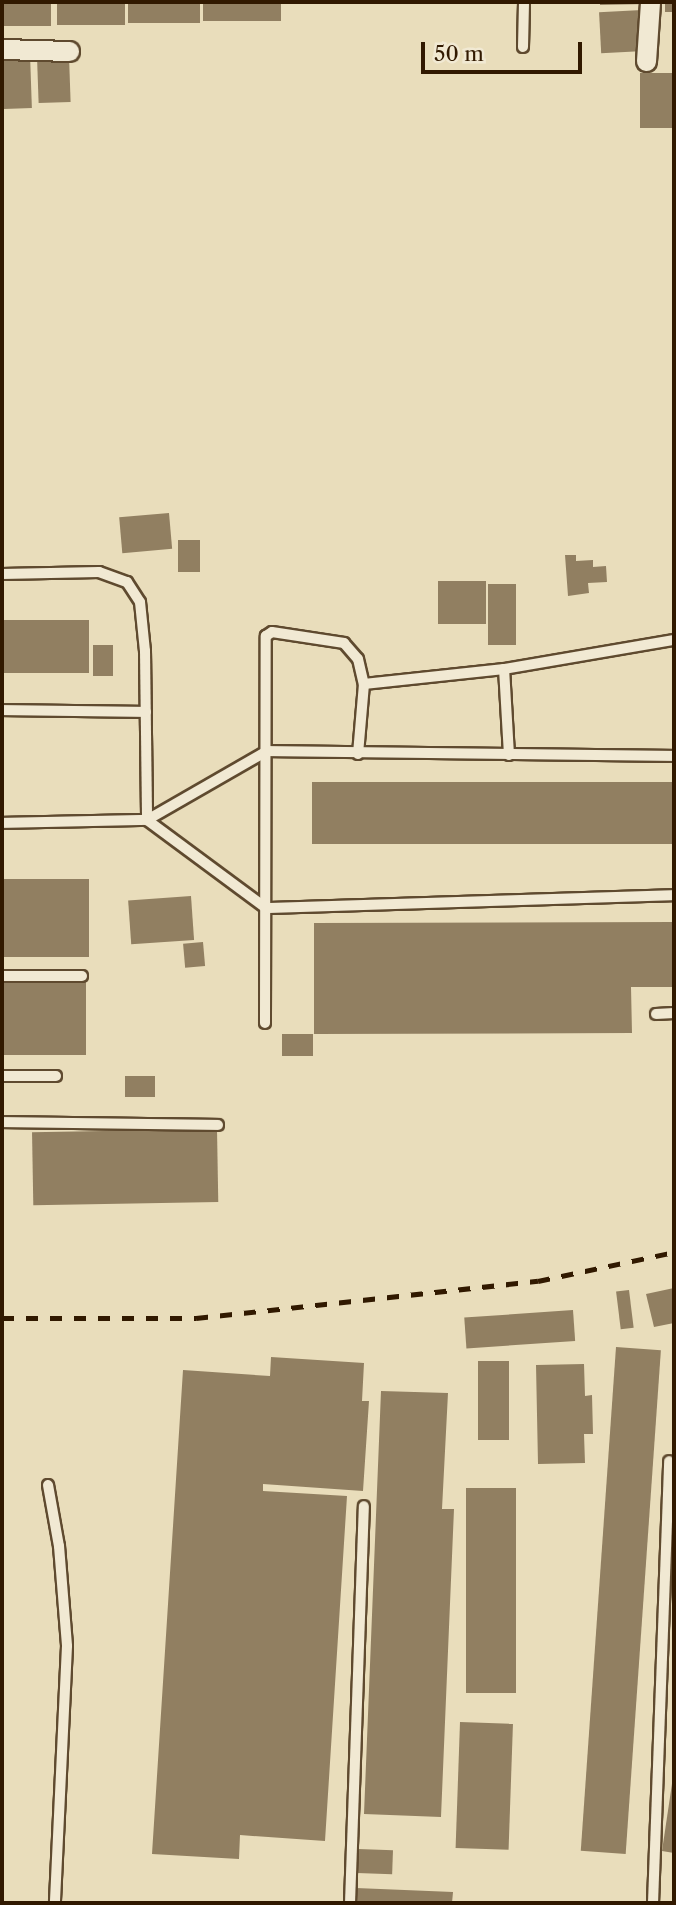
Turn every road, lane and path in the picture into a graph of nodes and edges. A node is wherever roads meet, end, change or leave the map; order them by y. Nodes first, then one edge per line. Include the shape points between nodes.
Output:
1 (524, 2) edge
2 (650, 2) edge
3 (523, 47) dead end
4 (2, 49) edge
5 (69, 51) dead end
6 (646, 61) dead end
7 (2, 574) edge
8 (674, 639) edge
9 (504, 669) junction
10 (364, 684) junction
11 (2, 710) edge
12 (146, 712) junction
13 (267, 751) junction
14 (358, 754) junction
15 (509, 755) junction
16 (674, 756) edge
17 (147, 820) junction
18 (2, 823) edge
19 (674, 895) edge
20 (266, 908) junction
21 (2, 976) edge
22 (82, 976) dead end
23 (674, 1013) edge
24 (656, 1014) dead end
25 (265, 1023) dead end
26 (2, 1076) edge
27 (56, 1076) dead end
28 (2, 1122) edge
29 (218, 1125) dead end
30 (670, 1461) dead end
31 (48, 1485) dead end
32 (364, 1506) dead end
33 (55, 1903) edge
34 (350, 1903) edge
35 (653, 1903) edge

1 - 3 lane
2 - 6 street
4 - 5 street
7 - 12 lane via 99,572 127,582 140,602
8 - 9 lane
9 - 10 lane
9 - 15 lane
10 - 13 lane via 358,659 344,643 268,633 262,702
10 - 14 lane
11 - 12 lane
12 - 17 lane
13 - 14 lane
13 - 17 lane
13 - 20 lane
14 - 15 lane
15 - 16 lane
17 - 18 lane
17 - 20 lane
19 - 20 lane
20 - 25 lane
21 - 22 lane
23 - 24 lane
26 - 27 lane
28 - 29 lane
30 - 35 lane
31 - 33 lane via 59,1546 67,1646
32 - 34 lane

